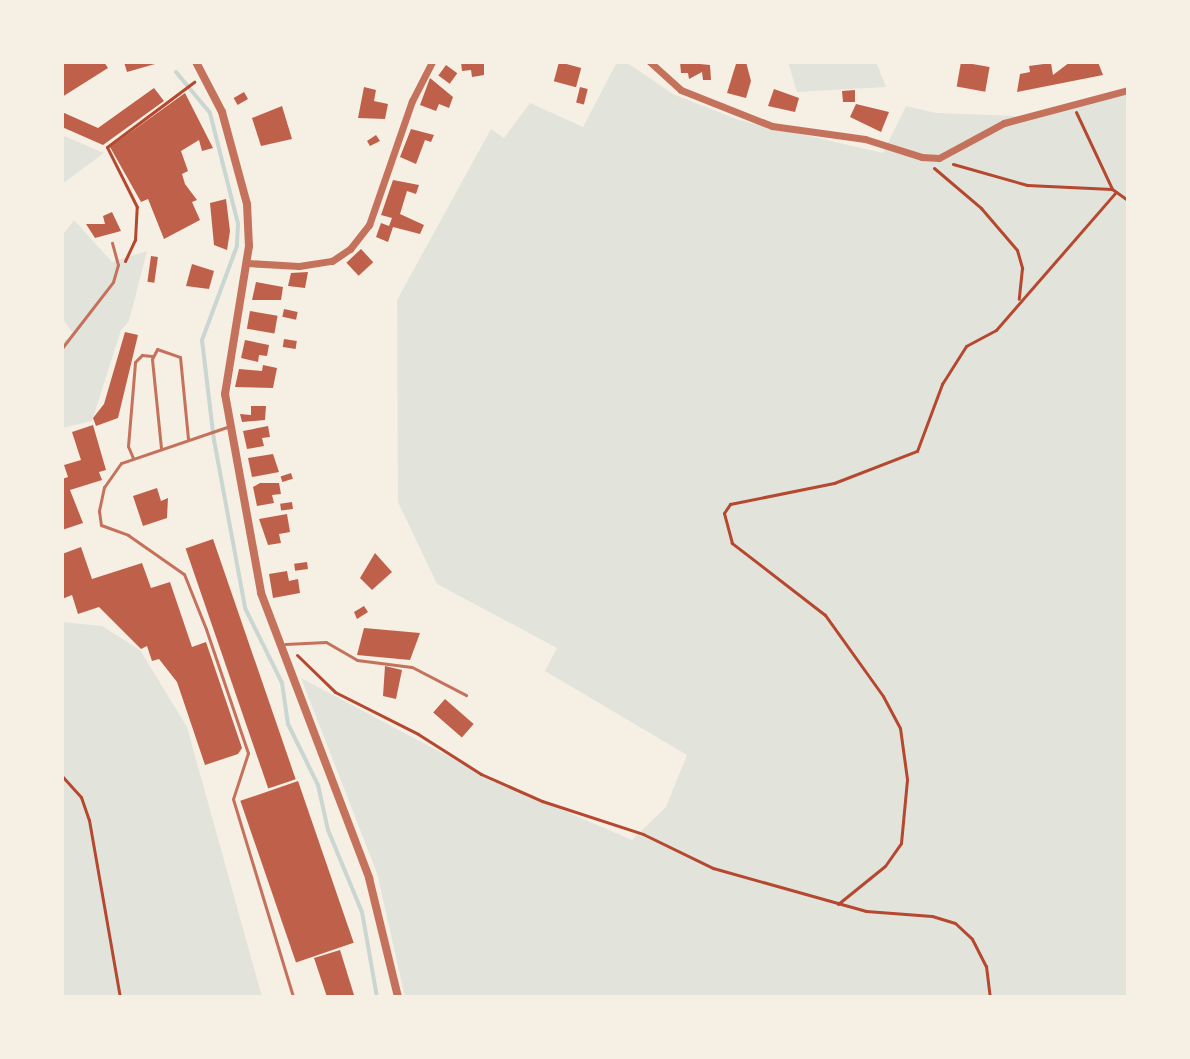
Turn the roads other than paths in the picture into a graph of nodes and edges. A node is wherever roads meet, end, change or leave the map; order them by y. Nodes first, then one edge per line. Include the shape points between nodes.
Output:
1 (196, 62) edge
2 (432, 62) edge
3 (650, 62) edge
4 (1128, 90) edge
5 (112, 243) dead end
6 (247, 263) junction
7 (62, 348) edge
8 (152, 356) junction
9 (231, 426) junction
10 (188, 439) junction
11 (161, 448) junction
12 (133, 458) junction
13 (281, 646) junction
14 (466, 695) dead end
15 (293, 997) edge
16 (398, 997) edge

1 - 6 street via 222,112 242,180 250,229
2 - 6 street via 412,101 369,225 350,249 332,261 299,266
3 - 4 street via 681,90 772,126 865,139 939,158 1004,123
5 - 7 lane via 118,265 114,277
6 - 9 street via 225,373
8 - 10 lane via 157,349 180,357
8 - 11 lane
8 - 12 lane via 142,355 135,362 128,446
9 - 10 lane
9 - 13 street via 261,593
10 - 11 lane
11 - 12 lane
12 - 15 lane via 117,467 104,487 101,525 128,535 184,574 248,753 233,799
13 - 14 lane via 296,640 326,642 357,660 412,667
13 - 16 street via 369,878

